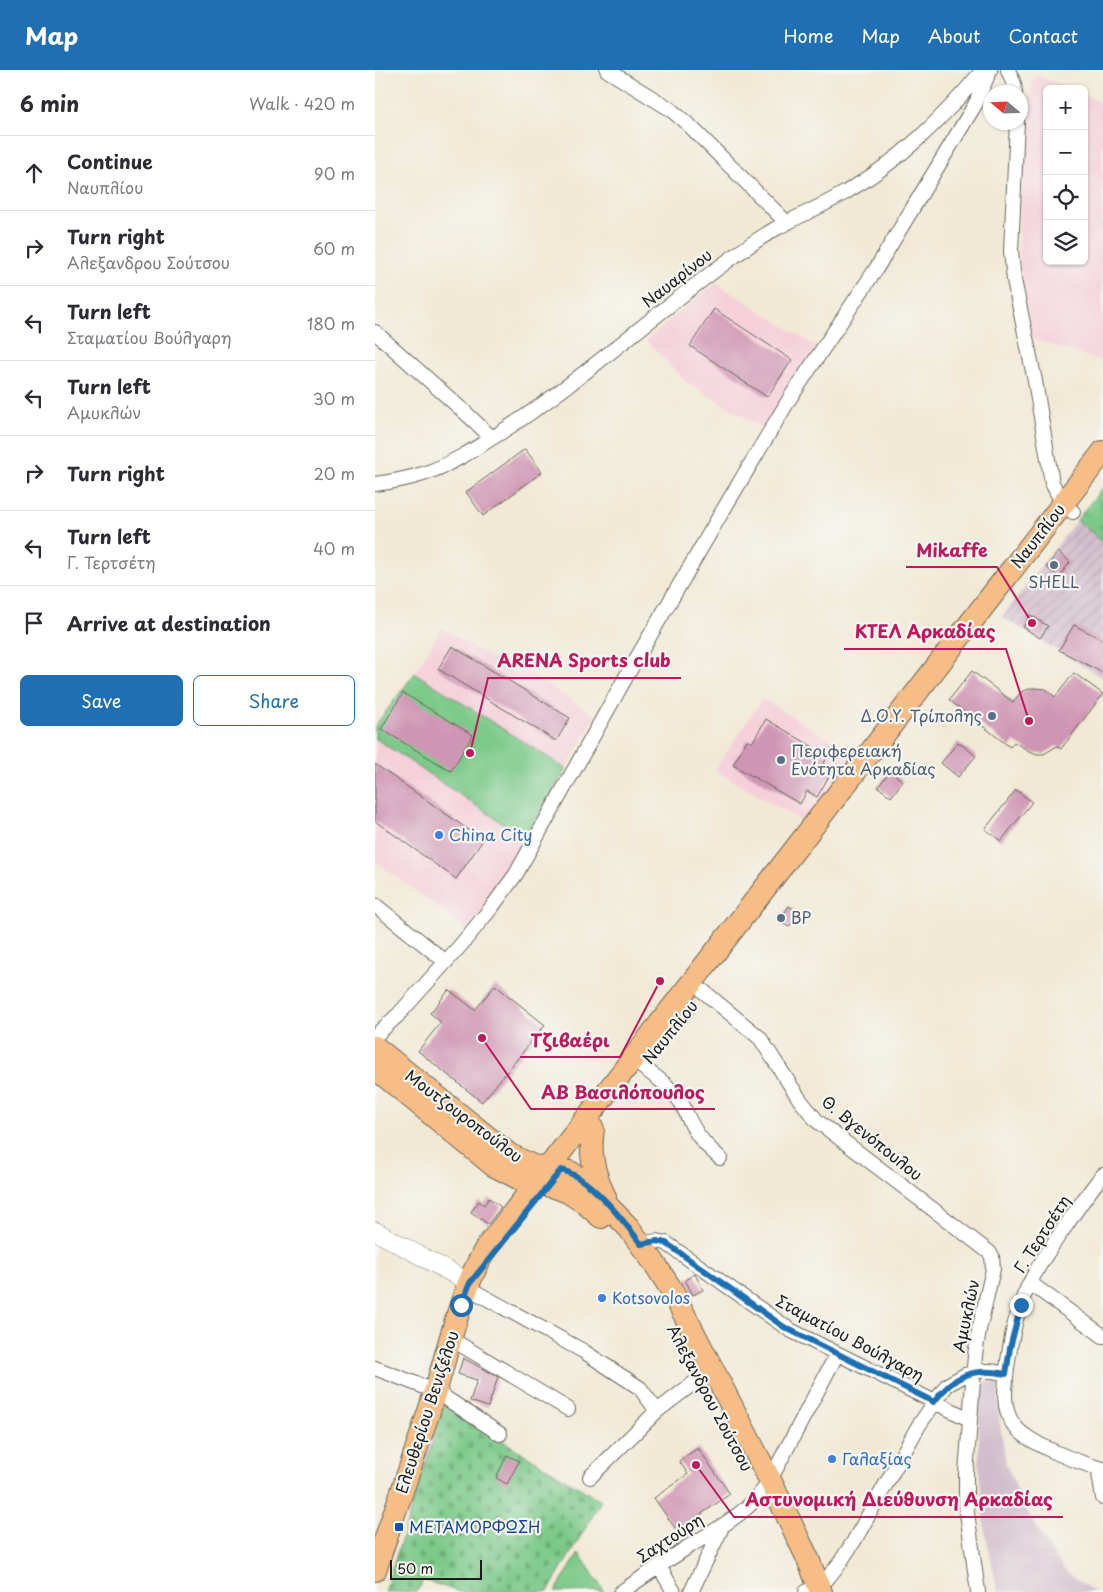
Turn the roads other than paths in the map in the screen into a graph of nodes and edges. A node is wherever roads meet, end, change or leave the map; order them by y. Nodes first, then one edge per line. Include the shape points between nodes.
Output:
1 (607, 70) edge
2 (983, 70) edge
3 (991, 70) edge
4 (1008, 70) edge
5 (1014, 85) edge
6 (1017, 130) edge
7 (787, 223) junction
8 (375, 332) edge
9 (492, 438) junction
10 (1103, 452) edge
11 (1103, 474) edge
12 (375, 484) edge
13 (1068, 508) junction
14 (375, 906) edge
15 (446, 962) junction
16 (703, 991) junction
17 (375, 1036) edge
18 (375, 1047) edge
19 (642, 1067) junction
20 (375, 1068) edge
21 (593, 1129) junction
22 (719, 1158) dead end
23 (493, 1165) junction
24 (1103, 1175) edge
25 (548, 1177) junction
26 (612, 1209) junction
27 (505, 1223) junction
28 (375, 1231) edge
29 (641, 1244) junction
30 (992, 1256) joint
31 (1030, 1283) junction
32 (469, 1286) junction
33 (1103, 1336) edge
34 (451, 1339) junction
35 (837, 1354) junction
36 (375, 1368) edge
37 (972, 1373) junction
38 (1006, 1374) junction
39 (699, 1379) junction
40 (435, 1391) junction
41 (934, 1402) junction
42 (568, 1408) dead end
43 (657, 1411) junction
44 (969, 1419) junction
45 (500, 1434) dead end
46 (1100, 1468) edge
47 (590, 1477) dead end
48 (765, 1487) junction
49 (1103, 1498) edge
50 (723, 1524) junction
51 (659, 1566) junction
52 (375, 1570) edge
53 (813, 1590) edge
54 (621, 1592) edge
55 (673, 1592) edge
56 (691, 1592) edge
57 (978, 1592) edge

1 - 7 street via 670,109
2 - 7 street, Ναυαρίνου via 947,111 891,162 846,192
3 - 15 street via 976,103 876,268 790,398 722,512 524,860 492,907
4 - 5 street
6 - 13 street via 1011,250 1014,280 1052,483
7 - 9 street, Ναυαρίνου via 725,263 554,396
8 - 9 street
9 - 12 street, Ναυαρίνου via 425,474
10 - 13 main road, Ναυπλίου
11 - 13 main road, Ναυπλίου
13 - 16 main road, Ναυπλίου
13 - 25 main road, Ναυπλίου
14 - 15 street
15 - 17 street
16 - 19 main road, Ναυπλίου
16 - 30 street, Θ. Βγενόπουλου via 760,1038 817,1121
18 - 25 main road, Μουτζουροπούλου via 510,1155
19 - 21 main road, Ναυπλίου
19 - 22 street via 669,1087 681,1102 700,1139
20 - 23 main road, Μουτζουροπούλου
21 - 25 main road, Ναυπλίου
21 - 26 main road via 593,1165
23 - 25 main road, Μουτζουροπούλου via 522,1180
23 - 27 main road via 509,1184 510,1206
24 - 31 street, Γ. Τερτσέτη
25 - 26 main road, Αλεξανδρου Σούτσου via 578,1176
25 - 27 main road, Ναυπλίου
25 - 32 main road, Ναυπλίου
25 - 39 main road, Αλεξανδρου Σούτσου via 585,1203 619,1238 657,1295
26 - 29 main road, Αλεξανδρου Σούτσου
27 - 32 main road, Ναυπλίου via 482,1255
28 - 32 street
29 - 35 street, Σταματίου Βούλγαρη via 666,1243 784,1327
29 - 48 main road, Αλεξανδρου Σούτσου via 671,1289
30 - 37 street, Αμυκλών via 993,1270
31 - 33 street
31 - 38 street, Γ. Τερτσέτη via 1014,1330
32 - 34 main road, Ελευθερίου Βενιζέλου
32 - 43 street via 583,1351 640,1388
34 - 40 main road, Ελευθερίου Βενιζέλου
34 - 42 street
35 - 41 street, Σταματίου Βούλγαρη
35 - 48 street, Σαχτούρη
36 - 40 street
37 - 38 street via 992,1371
37 - 41 street, Αμυκλών via 953,1381
37 - 44 street
38 - 46 street via 1006,1407 1018,1430 1048,1449
39 - 43 street
39 - 48 main road, Αλεξανδρου Σούτσου
40 - 45 street
40 - 52 main road, Ελευθερίου Βενιζέλου
41 - 44 street, Σταματίου Βούλγαρη
41 - 53 street, Αμυκλών via 854,1541 833,1572
43 - 47 street
44 - 57 street via 966,1505
46 - 49 street via 1098,1478
48 - 50 street, Σαχτούρη via 745,1508
48 - 53 main road, Αλεξανδρου Σούτσου via 803,1548
50 - 51 street, Σαχτούρη
50 - 56 street
51 - 54 street, Σαχτούρη
51 - 55 street

